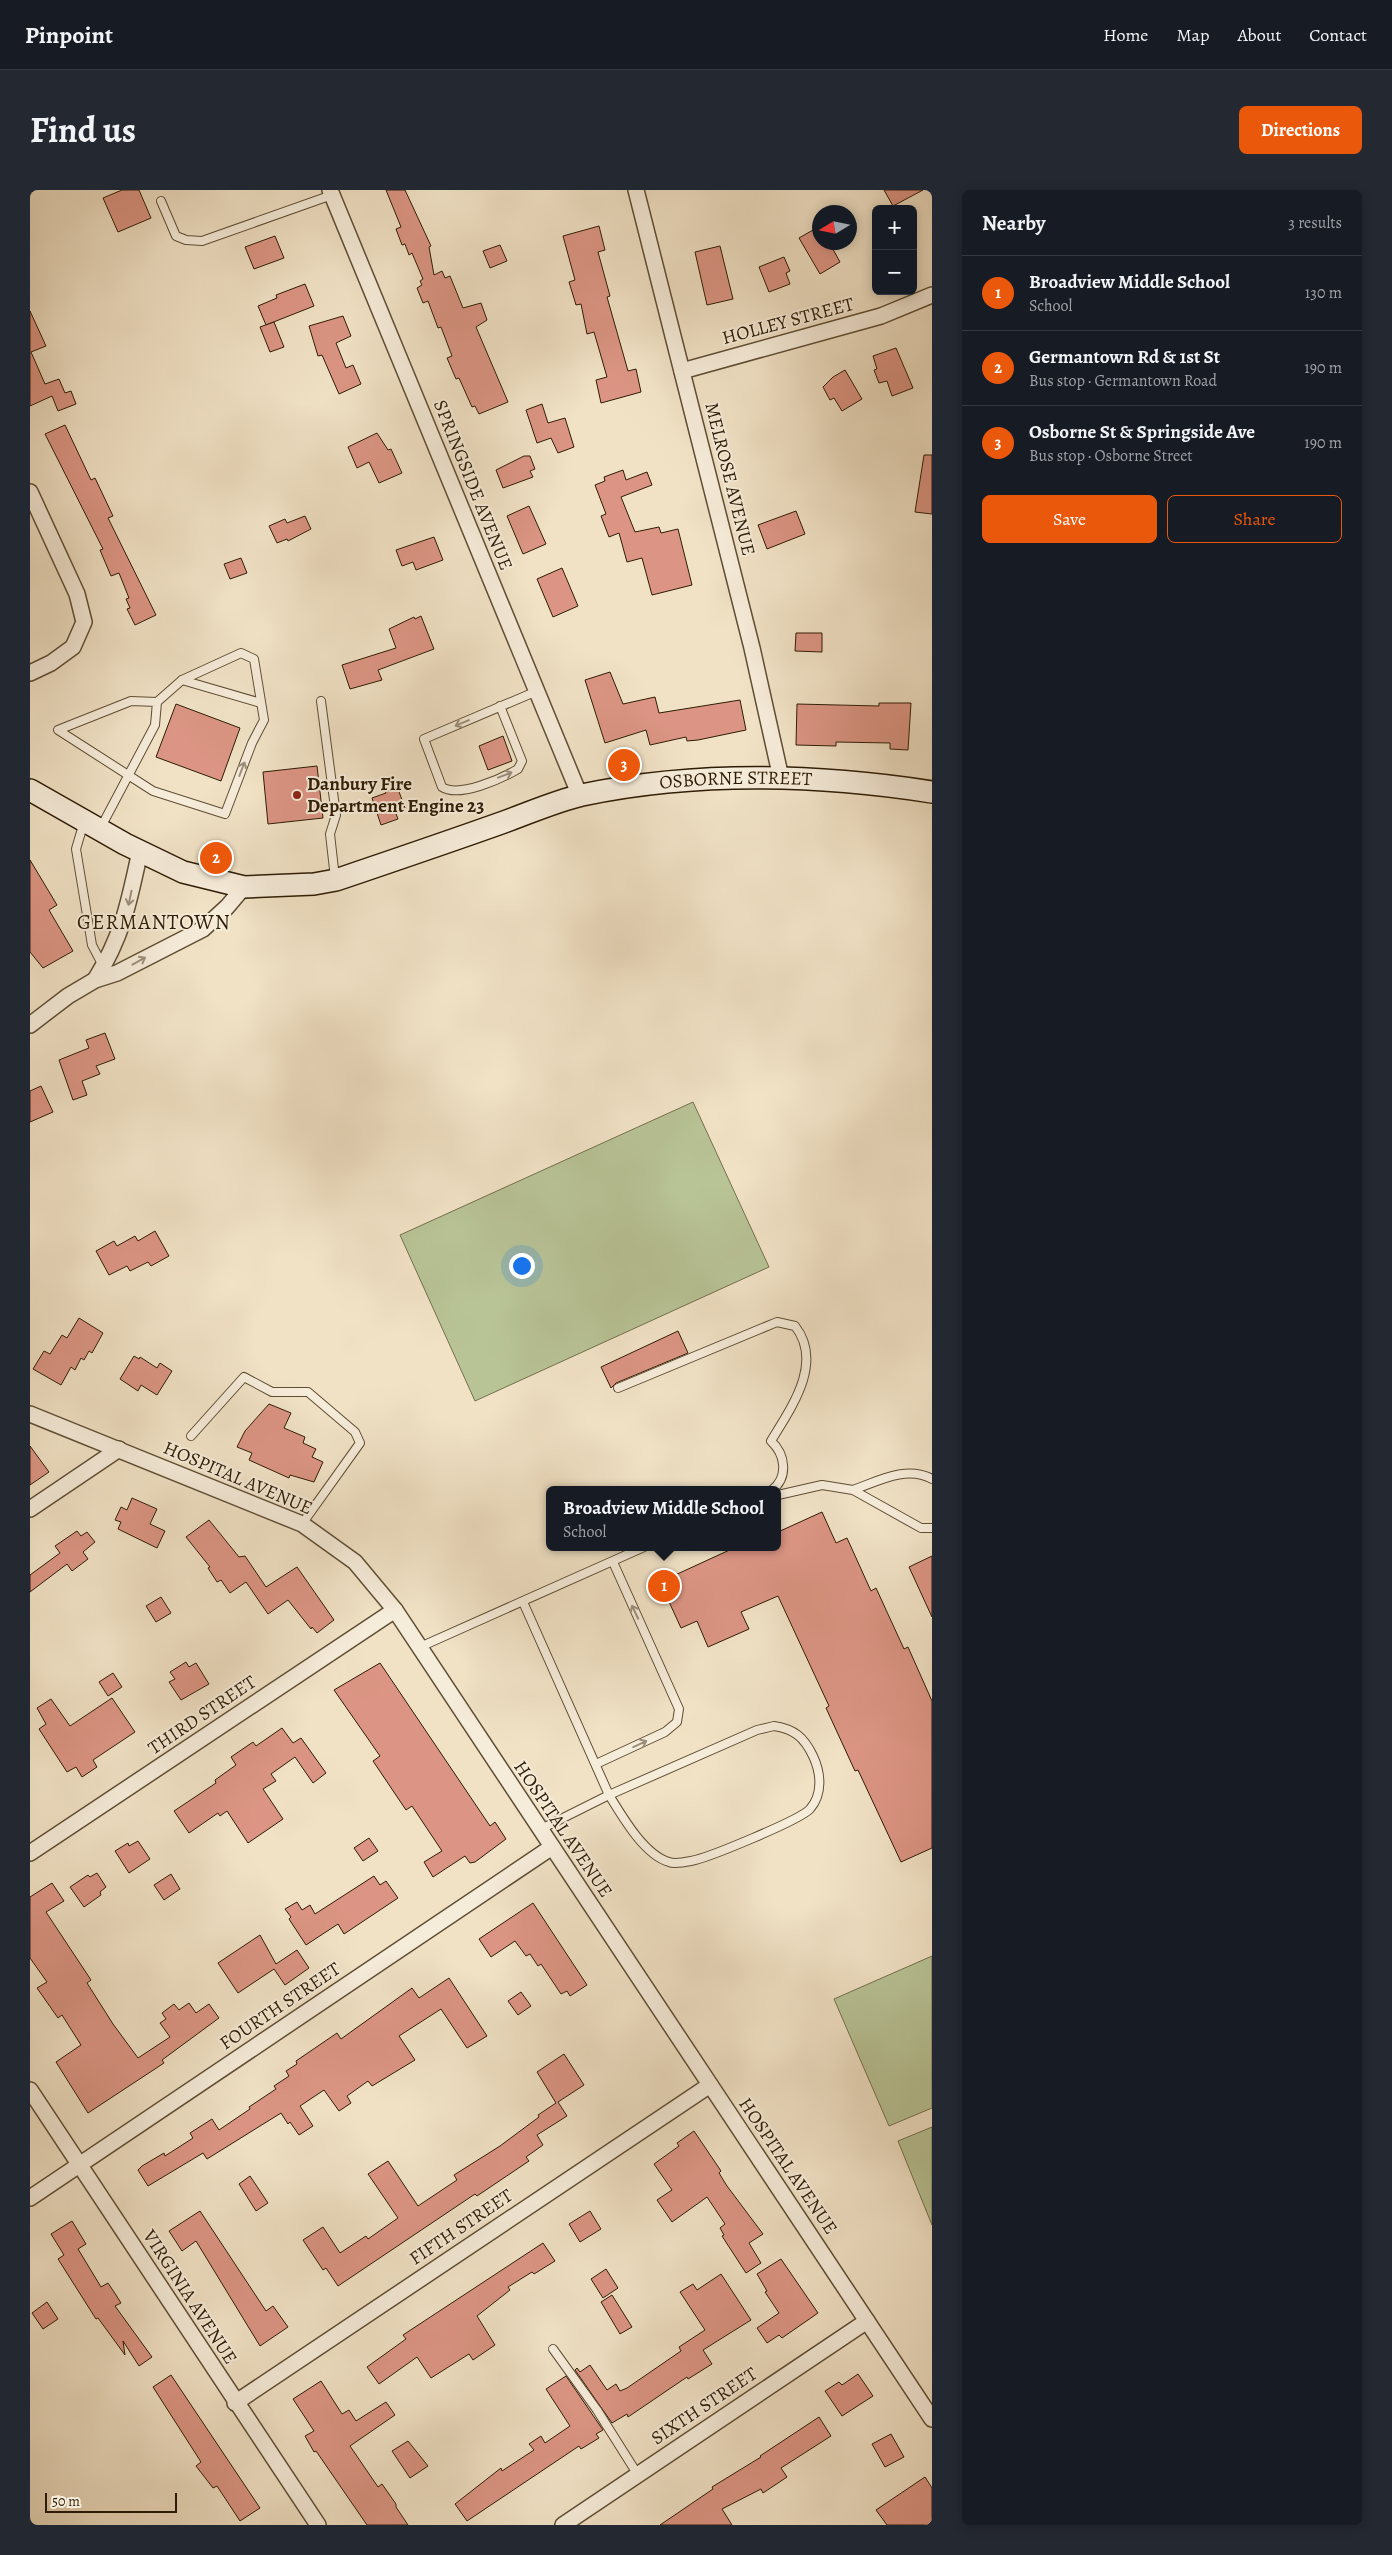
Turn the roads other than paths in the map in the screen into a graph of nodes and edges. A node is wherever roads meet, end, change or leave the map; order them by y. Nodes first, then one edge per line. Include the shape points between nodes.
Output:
1 (636, 190) edge
2 (331, 192) edge
3 (161, 201) dead end
4 (932, 295) edge
5 (682, 371) junction
6 (30, 492) edge
7 (30, 673) edge
8 (182, 680) junction
9 (537, 691) junction
10 (320, 701) dead end
11 (157, 702) junction
12 (261, 704) junction
13 (500, 706) junction
14 (128, 776) junction
15 (781, 778) junction
16 (30, 790) edge
17 (932, 792) edge
18 (580, 796) junction
19 (92, 824) junction
20 (140, 850) junction
21 (336, 880) junction
22 (244, 888) junction
23 (104, 966) junction
24 (95, 980) junction
25 (30, 1025) edge
26 (618, 1388) dead end
27 (30, 1414) edge
28 (191, 1436) dead end
29 (119, 1449) junction
30 (932, 1479) edge
31 (778, 1486) edge
32 (853, 1490) junction
33 (781, 1494) edge
34 (30, 1509) edge
35 (302, 1524) junction
36 (932, 1528) edge
37 (635, 1551) edge
38 (612, 1562) junction
39 (523, 1602) junction
40 (395, 1610) junction
41 (420, 1647) junction
42 (596, 1764) junction
43 (609, 1795) junction
44 (539, 1830) junction
45 (552, 1847) junction
46 (30, 1853) edge
47 (710, 2085) junction
48 (30, 2090) edge
49 (80, 2165) junction
50 (30, 2198) edge
51 (867, 2321) junction
52 (553, 2349) dead end
53 (235, 2403) junction
54 (932, 2419) edge
55 (638, 2474) junction
56 (318, 2525) edge
57 (563, 2525) edge

1 - 5 street, MELROSE AVENUE
2 - 3 lane via 202,241 176,236
2 - 9 street, SPRINGSIDE AVENUE
4 - 5 street, HOLLEY STREET via 881,316
5 - 15 street, MELROSE AVENUE via 752,648
6 - 7 street via 78,594 84,622 73,647
8 - 11 lane
8 - 12 lane
8 - 12 lane via 241,653 254,659
9 - 13 lane
9 - 18 street, SPRINGSIDE AVENUE
10 - 21 lane via 336,816 330,834
11 - 14 lane via 155,725
11 - 14 lane via 131,701 58,730
14 -> 12 lane via 153,791 225,814 252,742 264,720
13 -> 13 lane via 424,739 442,787 448,791 464,791 518,769 522,760
14 - 19 lane
15 - 17 main road, OSBORNE STREET
15 - 18 main road, OSBORNE STREET via 718,777 655,782
16 - 19 main road, OSBORNE STREET
18 - 21 main road, OSBORNE STREET
19 - 20 main road, OSBORNE STREET
19 - 23 lane via 76,849 92,945
20 - 22 main road, OSBORNE STREET via 183,872
20 -> 23 street via 126,914
21 - 22 main road, OSBORNE STREET
24 -> 22 street via 117,973 203,929
23 - 24 street
24 - 25 street
26 - 31 lane via 777,1322 795,1326 804,1343 807,1363 796,1401 771,1441 780,1449 783,1458 783,1473
27 - 29 street, HOSPITAL AVENUE
28 - 35 lane via 244,1377 272,1392 308,1392 355,1432 360,1443
29 - 34 street
29 - 35 street, HOSPITAL AVENUE
30 - 32 lane via 922,1473 907,1472
32 - 33 lane via 822,1485
32 - 36 lane via 921,1528
35 - 40 street, HOSPITAL AVENUE via 355,1562
37 - 38 lane
38 - 39 lane
42 -> 38 lane via 665,1732 677,1722 679,1709
39 - 41 lane
39 - 42 lane
40 - 41 street, HOSPITAL AVENUE
40 - 46 street, THIRD STREET
41 - 44 street, HOSPITAL AVENUE
42 - 43 lane
43 - 43 lane via 652,1853 670,1863 692,1861 793,1821 810,1809 821,1788 815,1760 806,1740 790,1728 774,1726 757,1730
43 - 44 lane
44 - 45 street, HOSPITAL AVENUE
45 - 47 street, HOSPITAL AVENUE
45 - 49 street, FOURTH STREET
47 - 51 street, HOSPITAL AVENUE
47 - 53 street, FIFTH STREET
48 - 49 street, VIRGINIA AVENUE
49 - 50 street, FOURTH STREET
49 - 53 street, VIRGINIA AVENUE
51 - 54 street, HOSPITAL AVENUE
51 - 55 street, SIXTH STREET
52 - 55 lane
53 - 56 street, VIRGINIA AVENUE
55 - 57 street, SIXTH STREET

